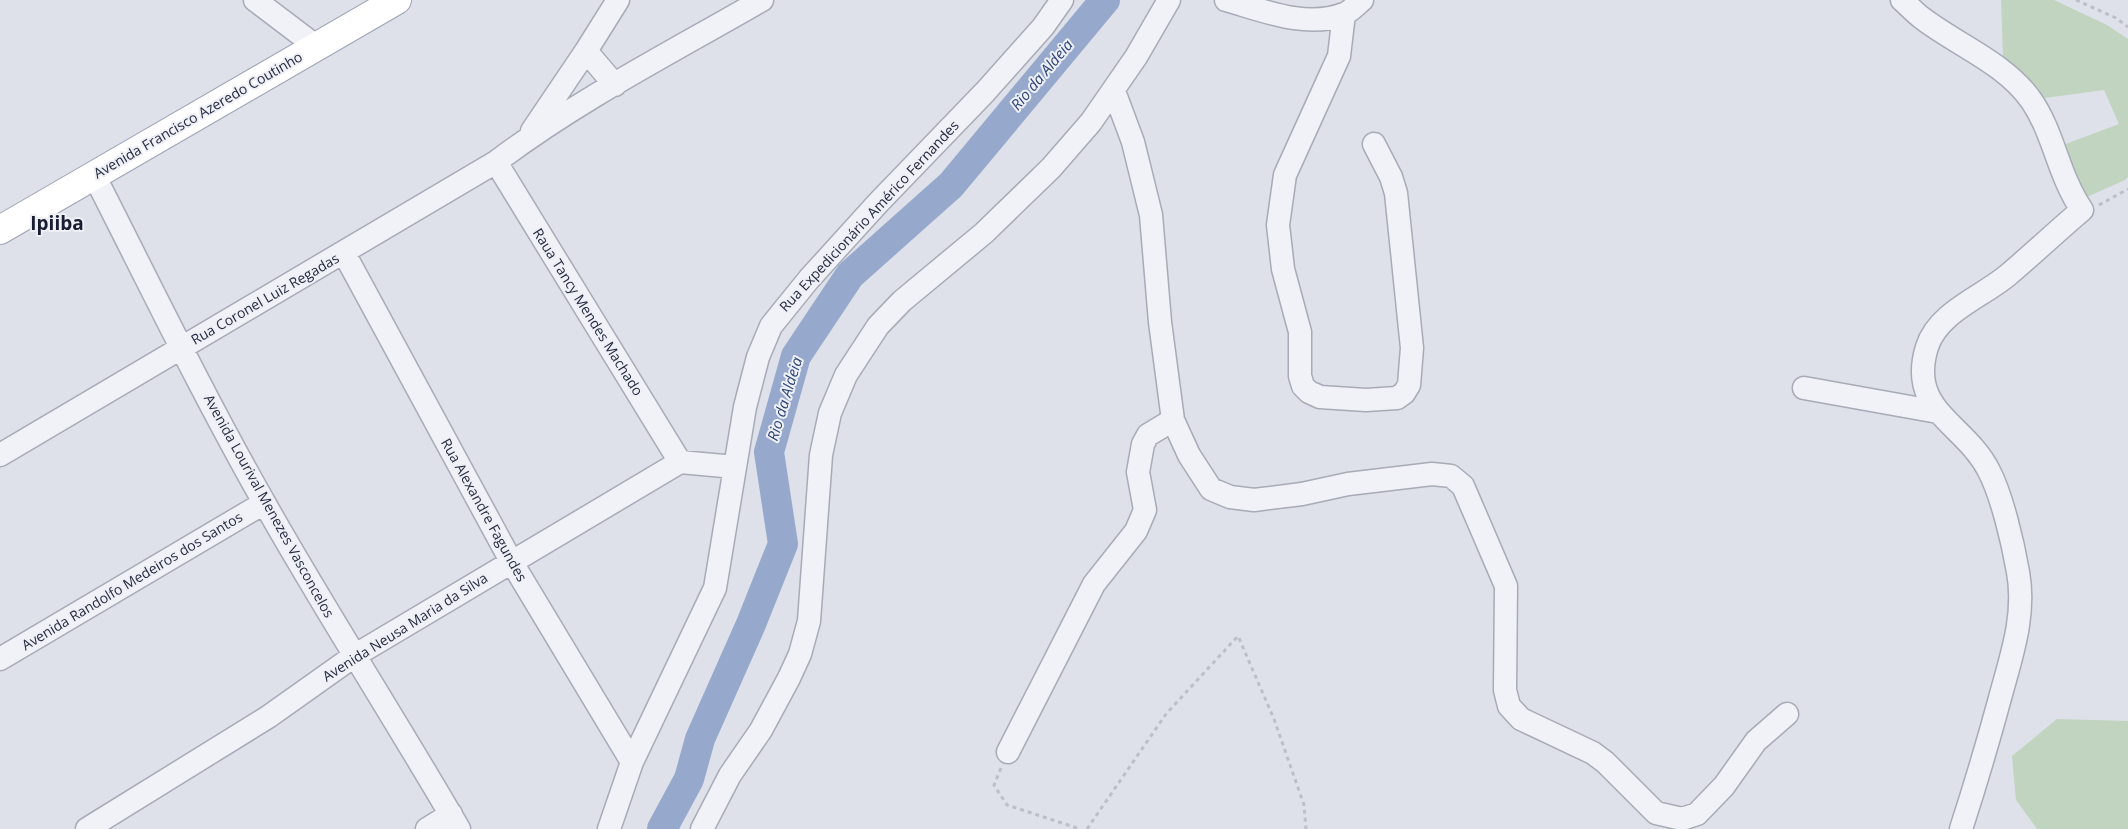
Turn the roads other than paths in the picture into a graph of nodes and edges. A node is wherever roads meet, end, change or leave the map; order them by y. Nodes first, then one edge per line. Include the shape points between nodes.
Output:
1 (255, 0) edge
2 (397, 0) edge
3 (618, 0) edge
4 (762, 0) edge
5 (1062, 0) edge
6 (1169, 0) edge
7 (1226, 0) edge
8 (1362, 0) edge
9 (1902, 0) edge
10 (1344, 14) junction
11 (317, 47) junction
12 (586, 51) junction
13 (615, 85) junction
14 (1114, 91) junction
15 (528, 138) junction
16 (1374, 144) dead end
17 (496, 162) junction
18 (94, 175) junction
19 (0, 230) edge
20 (344, 253) junction
21 (181, 348) junction
22 (1804, 388) dead end
23 (1938, 412) junction
24 (1173, 420) junction
25 (0, 455) edge
26 (680, 462) junction
27 (735, 467) junction
28 (264, 503) junction
29 (511, 561) junction
30 (354, 656) junction
31 (0, 659) edge
32 (1787, 714) dead end
33 (1008, 752) road end
34 (632, 762) junction
35 (455, 822) edge
36 (88, 829) edge
37 (427, 829) edge
38 (609, 829) edge
39 (702, 829) edge
40 (1961, 829) edge

1 - 11 street
2 - 11 main road, Avenida Francisco Azeredo Coutinho
3 - 12 street, Rua Coronel Luiz Regadas
4 - 13 street, Rua Coronel Luiz Regadas
5 - 27 street, Rua Expedicionário Américo Fernandes via 1043,27 985,92 878,203 771,326 758,356
6 - 14 street
7 - 10 street via 1289,17 1316,19
8 - 10 street
9 - 23 street via 1921,18 2012,78 2031,99 2044,123 2067,185 2082,210 2007,276 1944,320 1934,332 1927,346 1923,380 1929,399
10 - 16 street via 1339,56 1286,175 1278,226 1283,269 1300,332 1300,376 1303,386 1320,397 1397,398 1409,385 1412,348 1396,193
11 - 18 main road, Avenida Francisco Azeredo Coutinho
12 - 13 street
12 - 15 street, Rua Coronel Luiz Regadas
13 - 15 street, Rua Coronel Luiz Regadas
14 - 24 street via 1133,142 1152,215 1160,322
14 - 39 street via 1050,168 984,233 902,301 884,320 846,375 830,414 821,455 809,621 800,654
15 - 17 street, Rua Coronel Luiz Regadas
17 - 20 street, Rua Coronel Luiz Regadas
17 - 26 street, Raua Tancy Mendes Machado
18 - 19 main road, Avenida Francisco Azeredo Coutinho
18 - 21 street, Avenida Lourival Menezes Vasconcelos
20 - 21 street, Rua Coronel Luiz Regadas
20 - 29 street, Rua Alexandre Fagundes
21 - 25 street, Rua Coronel Luiz Regadas
21 - 28 street, Avenida Lourival Menezes Vasconcelos
22 - 23 street
23 - 40 street via 1976,451 1998,490 2018,572 2021,609
24 - 32 street via 1189,455 1211,490 1230,497 1254,500 1348,484 1432,474 1451,476 1463,486 1506,586 1505,690 1509,706 1521,719 1594,753 1656,812 1682,819 1697,814 1724,786 1756,741
24 - 33 street via 1148,435 1143,444 1138,472 1145,510 1136,531 1094,584
26 - 27 street
26 - 29 street, Avenida Neusa Maria da Silva
27 - 34 street, Rua Expedicionário Américo Fernandes via 715,588
28 - 30 street, Avenida Lourival Menezes Vasconcelos
28 - 31 street, Avenida Randolfo Medeiros dos Santos
29 - 30 street, Avenida Neusa Maria da Silva
29 - 34 street, Rua Alexandre Fagundes
30 - 35 street, Avenida Lourival Menezes Vasconcelos
30 - 36 street, Avenida Neusa Maria da Silva via 268,717
34 - 38 street, Rua Expedicionário Américo Fernandes
35 - 37 street

